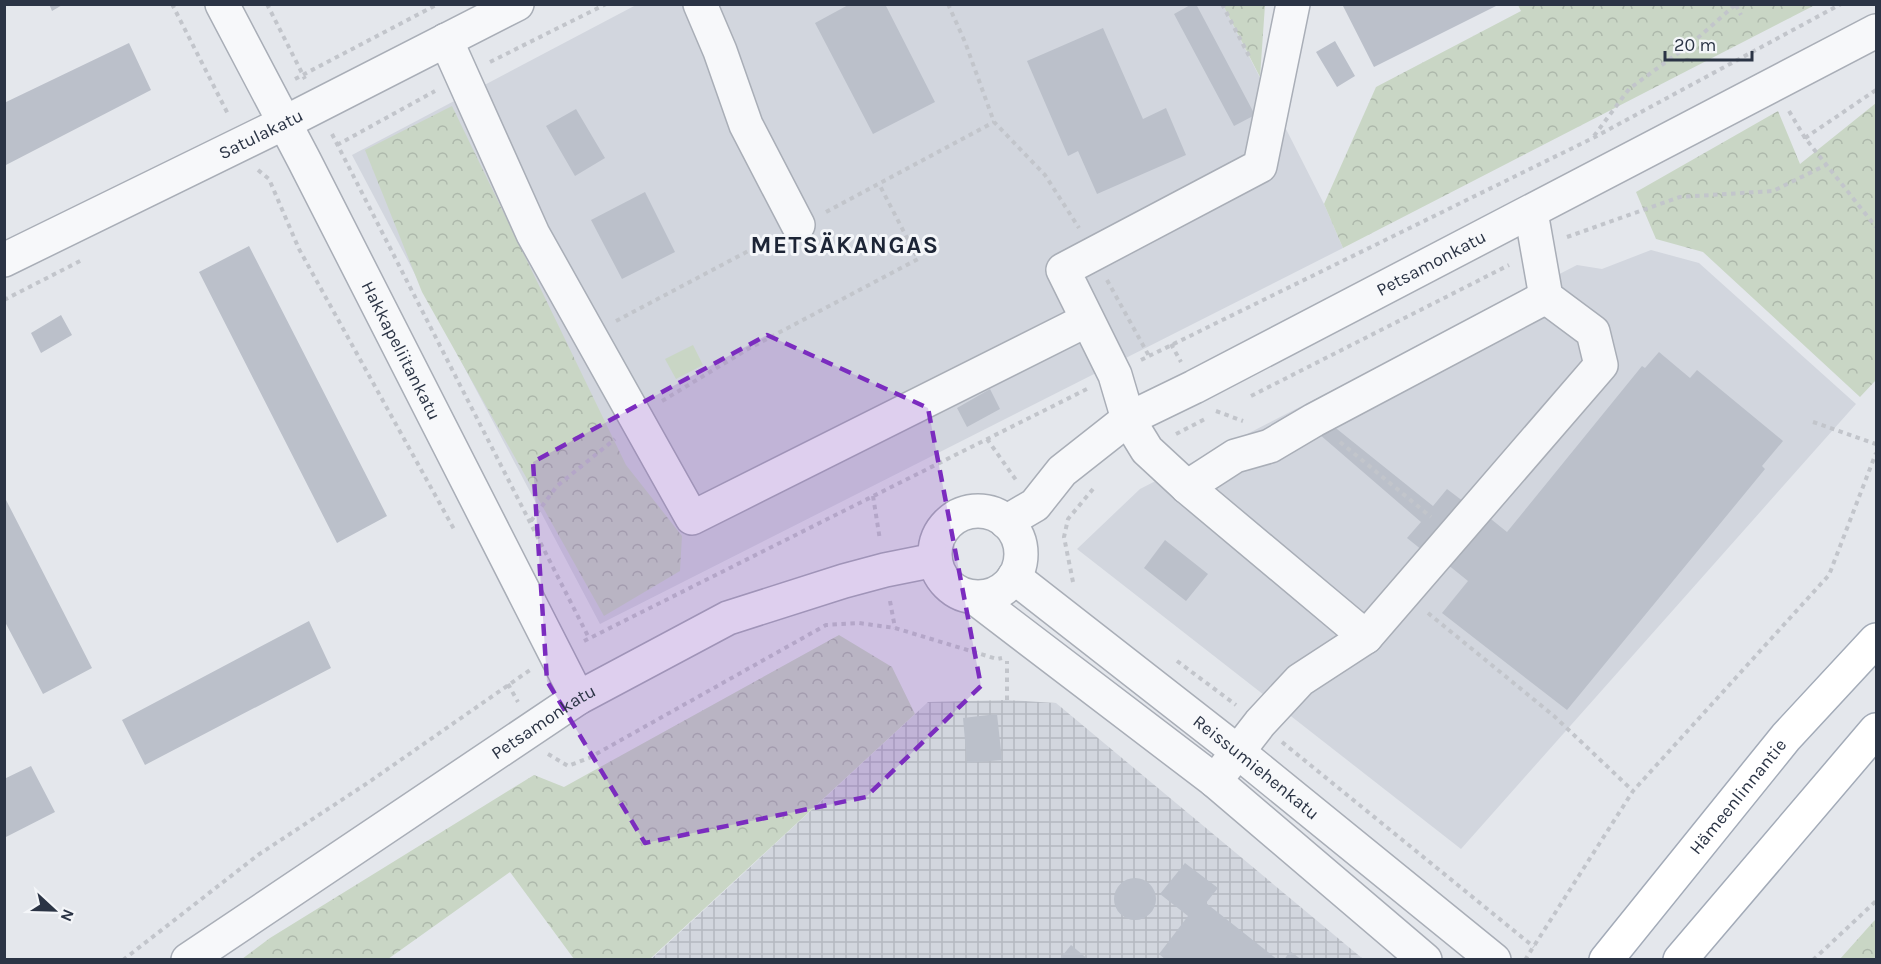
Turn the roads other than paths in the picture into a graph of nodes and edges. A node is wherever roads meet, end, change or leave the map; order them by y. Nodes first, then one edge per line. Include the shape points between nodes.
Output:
1 (222, 4) edge
2 (516, 4) edge
3 (700, 4) edge
4 (1293, 4) edge
5 (1876, 31) edge
6 (446, 40) junction
7 (284, 123) junction
8 (1531, 212) junction
9 (798, 225) dead end
10 (4, 260) edge
11 (1546, 297) junction
12 (1087, 320) junction
13 (1128, 419) junction
14 (1187, 487) junction
15 (1006, 522) junction
16 (935, 560) junction
17 (1014, 577) junction
18 (975, 598) junction
19 (1366, 637) junction
20 (1876, 640) edge
21 (578, 698) junction
22 (1876, 730) edge
23 (1238, 752) junction
24 (1215, 781) junction
25 (189, 960) edge
26 (1425, 960) edge
27 (1494, 960) edge
28 (1606, 960) edge
29 (1680, 960) edge

1 - 7 street, Hakkapeliitankatu
2 - 6 street, Satulakatu
3 - 9 street via 746,125
4 - 12 street via 1260,166 1063,270
5 - 8 street, Petsamonkatu
6 - 7 street, Satulakatu
6 - 12 street via 533,234 692,518
7 - 10 street, Satulakatu via 236,129
7 - 21 street, Hakkapeliitankatu
8 - 11 street
8 - 13 street, Petsamonkatu
11 - 14 street via 1270,446 1235,456
11 - 19 street via 1593,332 1600,364
12 - 13 street via 1115,375
13 - 14 street via 1147,450
13 - 15 street, Petsamonkatu via 1062,471 1035,505
14 - 19 street
15 - 16 street via 994,514 964,513 941,531 935,545
15 - 17 street via 1016,534 1020,548 1020,563
16 - 18 street via 948,586
16 - 21 street, Petsamonkatu via 885,570 728,618
17 - 18 street via 997,592
17 - 23 street, Reissumiehenkatu
18 - 24 street, Reissumiehenkatu
19 - 23 street via 1300,680
20 - 28 main road, Hämeenlinnantie via 1785,737
21 - 25 street, Petsamonkatu
22 - 29 main road
23 - 24 street
23 - 27 street, Reissumiehenkatu
24 - 26 street, Reissumiehenkatu

